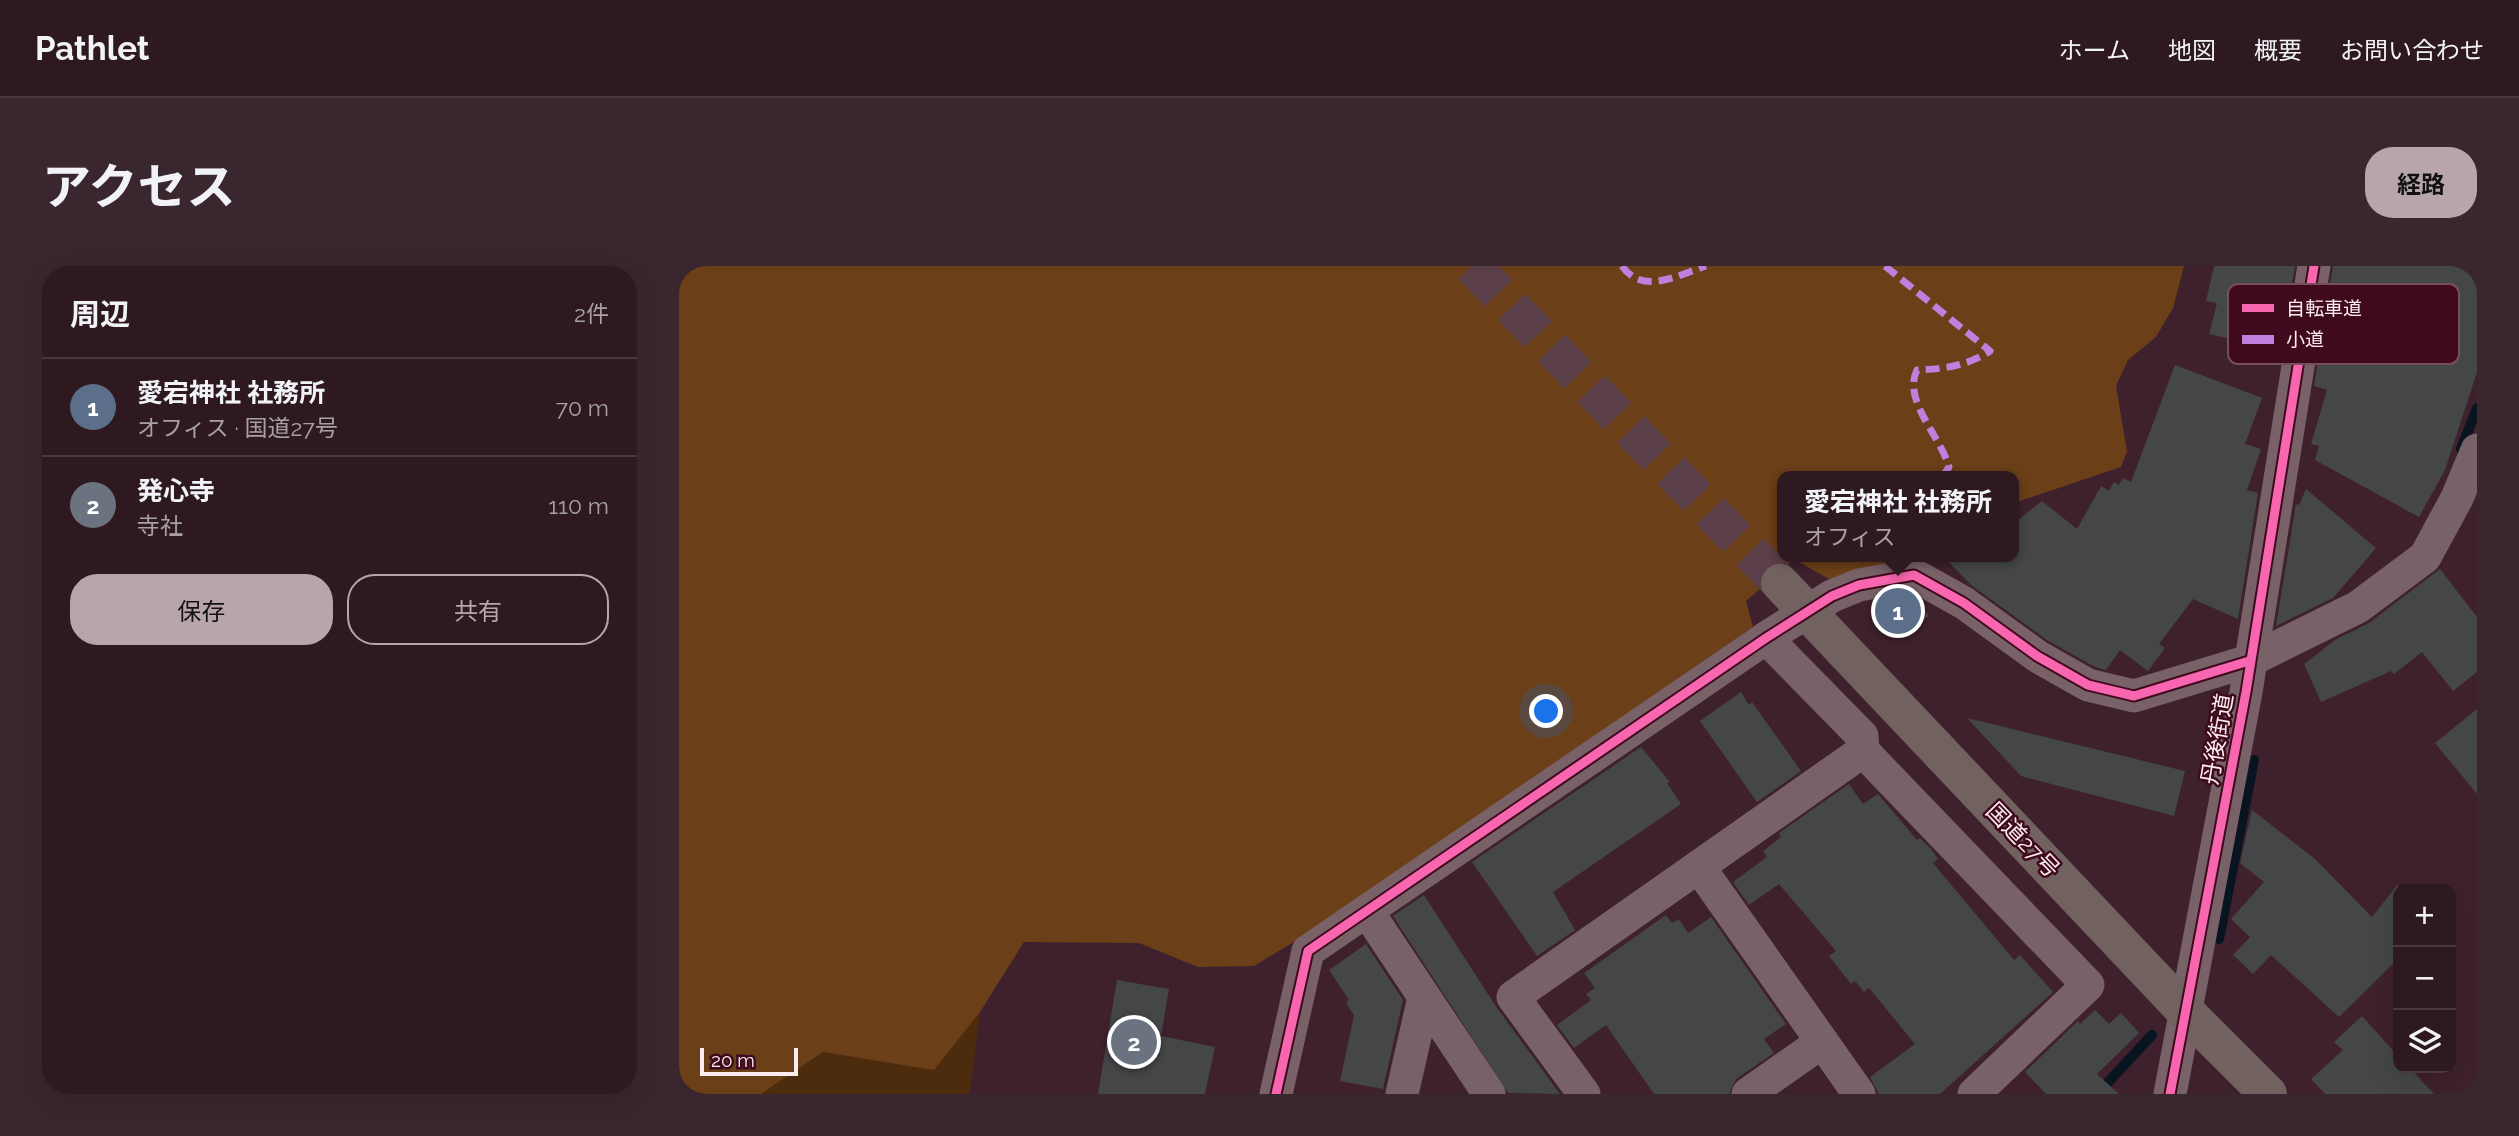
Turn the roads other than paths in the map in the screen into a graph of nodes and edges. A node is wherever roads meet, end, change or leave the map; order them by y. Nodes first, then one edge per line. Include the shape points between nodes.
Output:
1 (2315, 266) edge
2 (2312, 284) edge
3 (2299, 364) edge
4 (2477, 450) edge
5 (1798, 603) tunnel mouth
6 (1766, 638) junction
7 (2249, 660) junction
8 (1863, 751) junction
9 (1699, 867) junction
10 (1367, 911) junction
11 (1424, 997) junction
12 (2186, 1012) junction
13 (1822, 1042) junction
14 (1276, 1094) edge
15 (1402, 1094) edge
16 (1489, 1094) edge
17 (1584, 1094) edge
18 (1748, 1094) edge
19 (1859, 1094) edge
20 (1974, 1094) edge
21 (2170, 1094) edge
22 (2268, 1094) edge

1 - 2 street, 丹後街道
3 - 7 street, 丹後街道
4 - 7 street via 2452,510 2425,556 2358,607
5 - 12 highway, 国道27号
6 - 7 street via 1832,596 1914,575 2088,685 2134,695
6 - 8 street via 1862,736
6 - 10 street
7 - 12 street, 丹後街道
8 - 9 street
8 - 20 street via 2088,985
9 - 13 street
9 - 17 street via 1514,997
10 - 11 street
10 - 14 street via 1308,951
11 - 15 street
11 - 16 street
12 - 21 street, 丹後街道
12 - 22 highway, 国道27号
13 - 18 street
13 - 19 street

